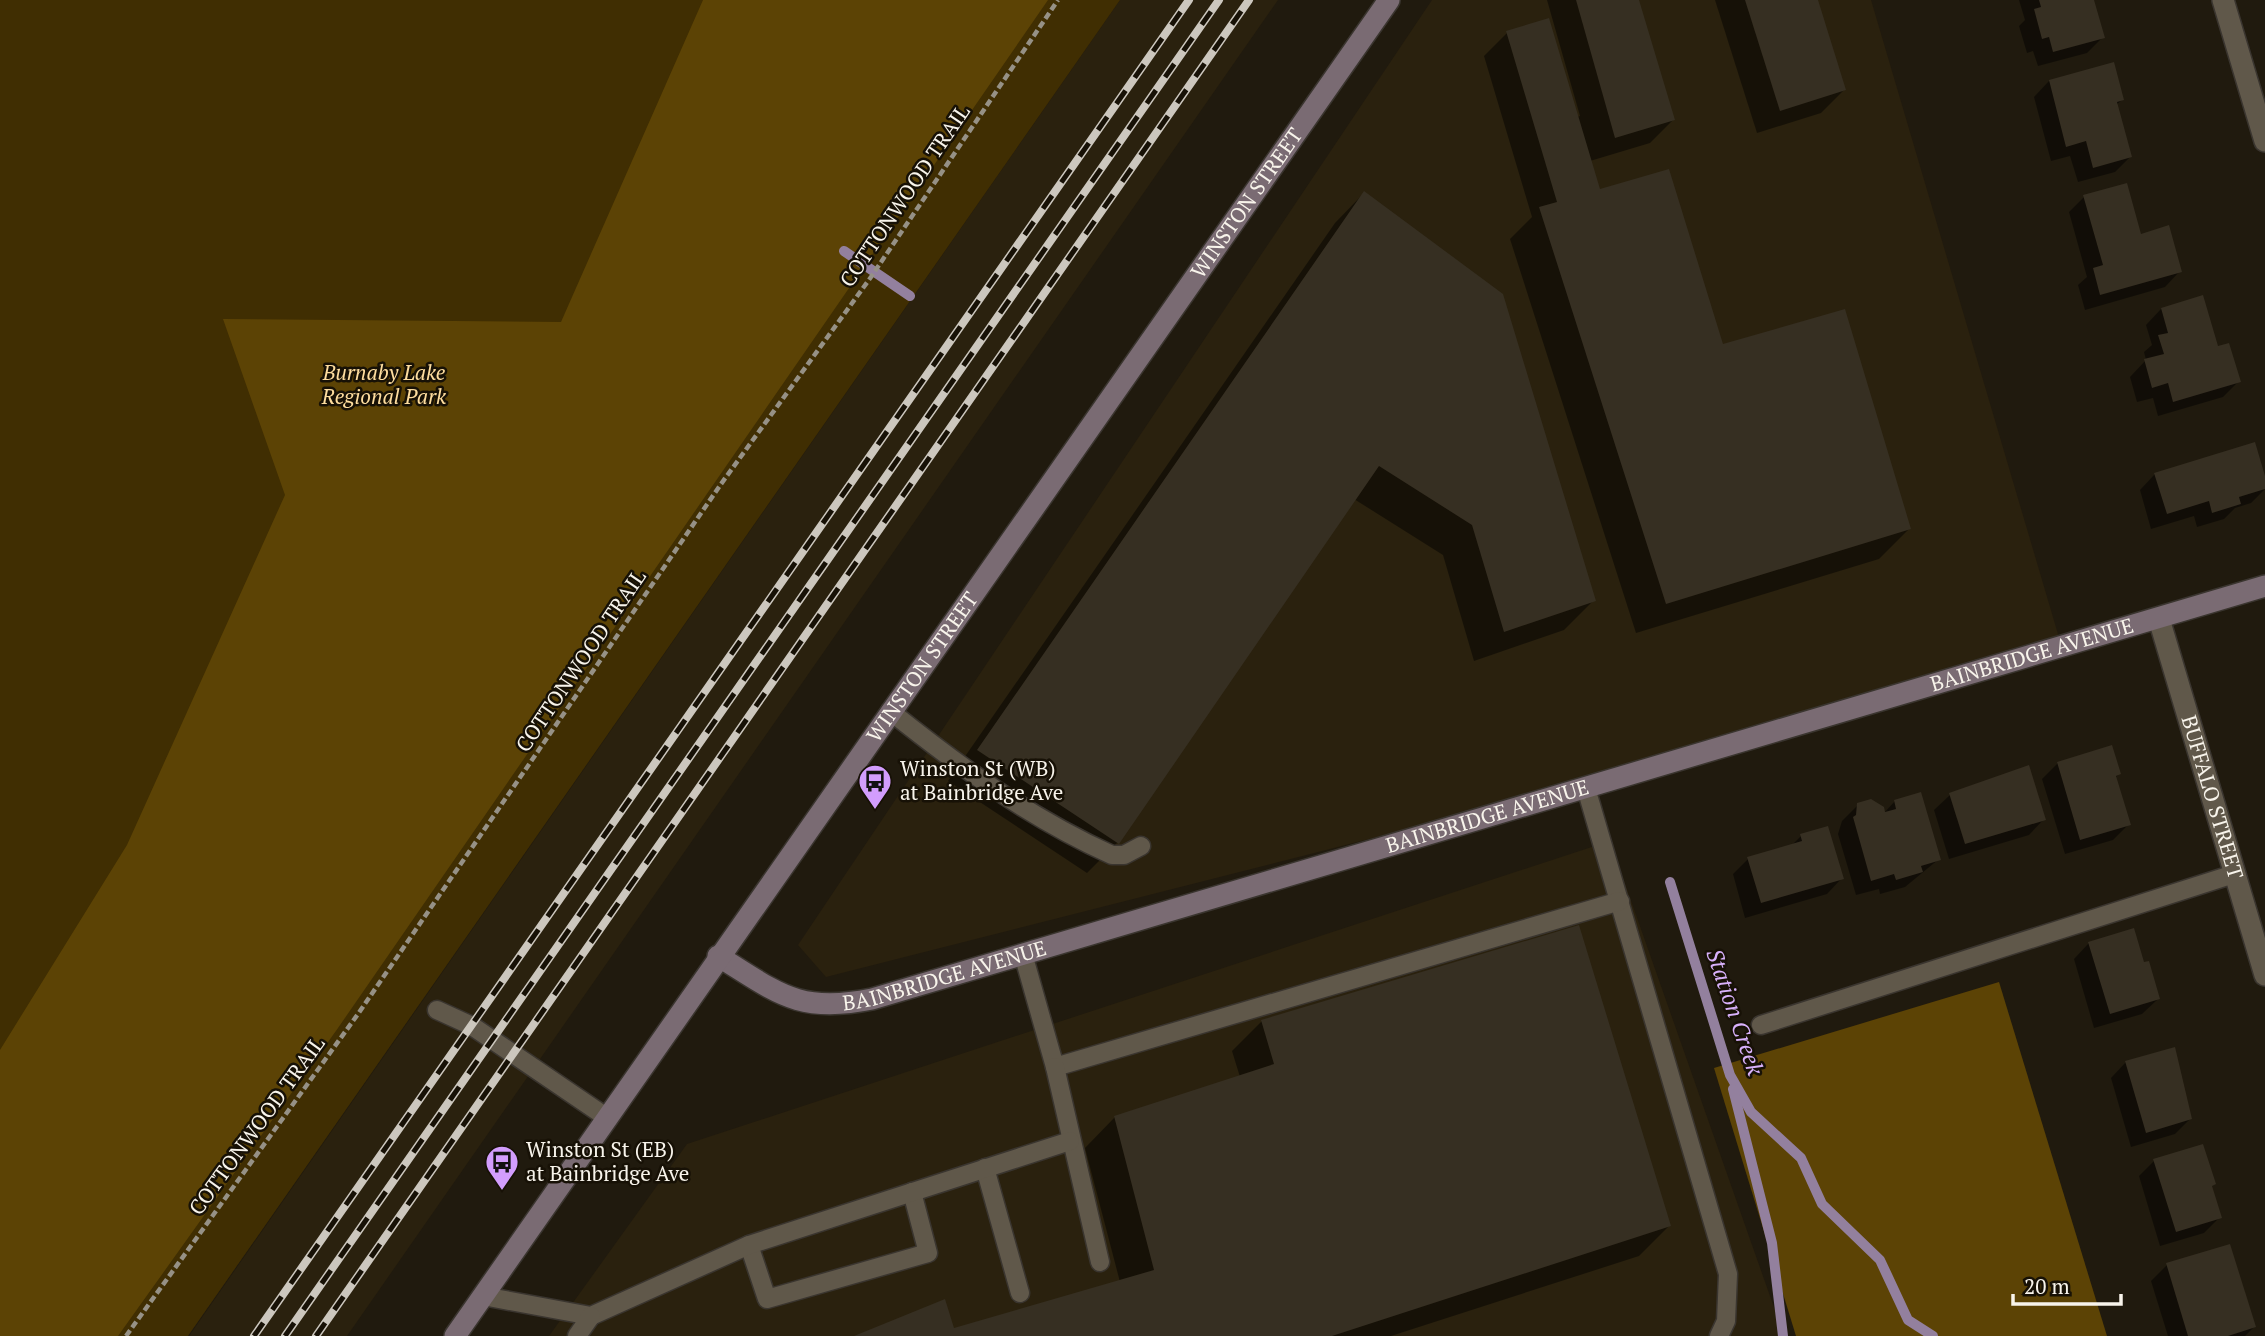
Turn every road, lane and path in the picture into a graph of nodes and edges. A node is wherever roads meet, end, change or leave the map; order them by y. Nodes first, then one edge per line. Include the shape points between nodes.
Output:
1 (1058, 0) edge
2 (1389, 0) edge
3 (2223, 0) edge
4 (2265, 141) edge
5 (2265, 586) edge
6 (2159, 619) junction
7 (890, 711) junction
8 (1587, 788) junction
9 (1140, 846) dead end
10 (2234, 874) junction
11 (1620, 901) junction
12 (1023, 954) junction
13 (718, 956) junction
14 (2265, 975) edge
15 (437, 1010) dead end
16 (1761, 1025) dead end
17 (1055, 1067) junction
18 (606, 1117) junction
19 (1070, 1141) junction
20 (985, 1168) junction
21 (912, 1192) junction
22 (749, 1245) junction
23 (1100, 1262) dead end
24 (1020, 1293) dead end
25 (483, 1296) junction
26 (591, 1316) junction
27 (126, 1336) edge
28 (455, 1336) edge
29 (577, 1336) edge
30 (1719, 1336) edge

1 - 27 path, COTTONWOOD TRAIL via 358,1014
2 - 7 street, WINSTON STREET
3 - 4 street
5 - 6 street, BAINBRIDGE AVENUE
6 - 8 street, BAINBRIDGE AVENUE
6 - 10 street, BUFFALO STREET
7 - 9 lane via 962,769 1043,821 1112,855 1124,855
7 - 13 street, WINSTON STREET
8 - 11 lane
8 - 12 street, BAINBRIDGE AVENUE
10 - 14 street, BUFFALO STREET
10 - 16 lane
11 - 17 lane
11 - 30 lane via 1728,1274 1726,1321
12 - 13 street, BAINBRIDGE AVENUE via 872,999 820,1006 774,990
12 - 17 lane
13 - 18 street, WINSTON STREET
15 - 18 lane via 471,1026
17 - 19 lane
18 - 25 street, WINSTON STREET
19 - 20 lane
19 - 23 lane
20 - 21 lane
20 - 24 lane
21 - 22 lane
21 - 22 lane via 928,1253 767,1299
22 - 26 lane
25 - 26 lane
25 - 28 street, WINSTON STREET
26 - 29 lane

